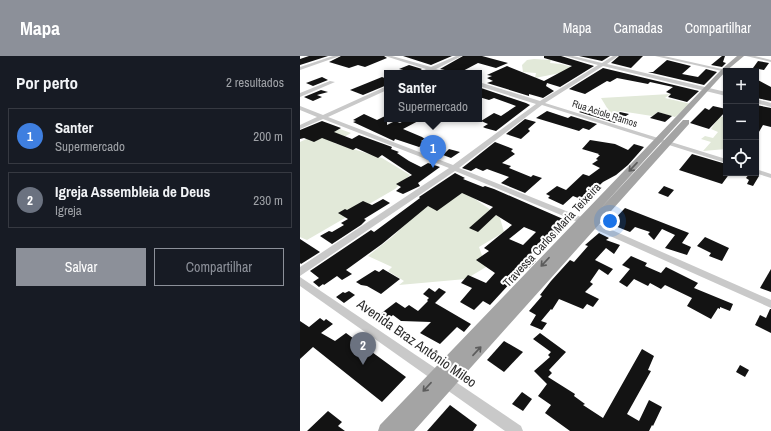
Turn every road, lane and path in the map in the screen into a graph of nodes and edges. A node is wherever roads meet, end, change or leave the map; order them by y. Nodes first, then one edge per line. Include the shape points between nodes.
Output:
1 (338, 56) edge
2 (387, 56) edge
3 (460, 56) edge
4 (567, 56) edge
5 (616, 56) edge
6 (658, 56) edge
7 (742, 57) edge
8 (771, 61) edge
9 (602, 64) junction
10 (731, 68) edge
11 (300, 69) edge
12 (431, 69) junction
13 (434, 70) edge
14 (723, 71) edge
15 (723, 76) edge
16 (332, 82) dead end
17 (482, 85) edge
18 (384, 89) edge
19 (710, 90) junction
20 (723, 93) edge
21 (300, 95) edge
22 (759, 102) edge
23 (542, 104) junction
24 (771, 105) edge
25 (300, 108) edge
26 (323, 117) junction
27 (300, 127) edge
28 (663, 142) junction
29 (723, 161) edge
30 (454, 168) junction
31 (759, 172) edge
32 (771, 176) edge
33 (588, 223) junction
34 (300, 272) edge
35 (300, 281) edge
36 (771, 304) edge
37 (442, 379) junction
38 (386, 431) edge
39 (403, 431) edge
40 (516, 431) edge

1 - 11 street
2 - 12 street
3 - 12 street
4 - 9 street
5 - 9 street
6 - 14 street
7 - 8 street
7 - 10 main road, Travessa Carlos Maria Teixeira
9 - 19 street
9 - 23 street
12 - 13 street
15 - 19 main road, Travessa Carlos Maria Teixeira
16 - 21 street
17 - 23 street, Rua Aciole Ramos
18 - 26 street
19 - 20 street
19 - 28 main road, Travessa Carlos Maria Teixeira
22 - 24 street
23 - 28 street, Rua Aciole Ramos
23 - 30 street
25 - 26 street
26 - 27 street
26 - 30 street
28 - 29 street, Rua Aciole Ramos
28 - 33 main road, Travessa Carlos Maria Teixeira
30 - 33 street
30 - 34 street
31 - 32 street
33 - 36 street
33 - 37 main road, Travessa Carlos Maria Teixeira
35 - 37 street, Avenida Braz Antônio Mileo
37 -> 38 main road, Travessa Carlos Maria Teixeira
37 - 39 main road, Travessa Carlos Maria Teixeira
37 - 40 street, Avenida Braz Antônio Mileo

